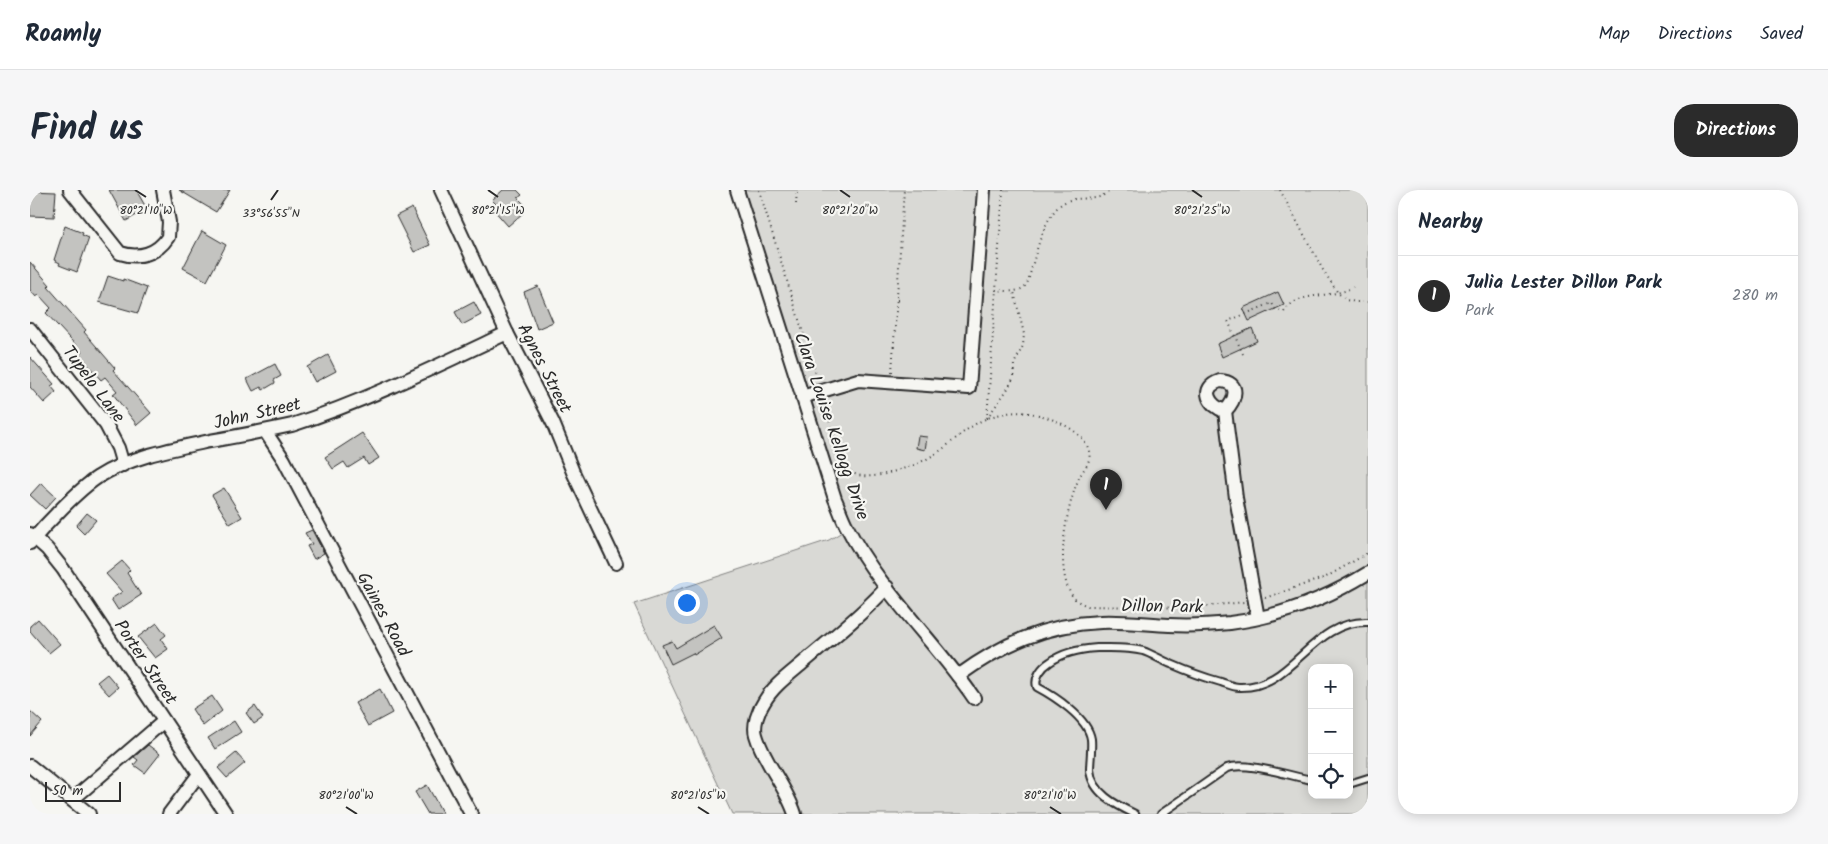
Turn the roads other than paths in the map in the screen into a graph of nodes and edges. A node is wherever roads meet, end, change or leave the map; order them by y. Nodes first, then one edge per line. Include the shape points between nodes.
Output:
1 (70, 190) edge
2 (163, 190) edge
3 (441, 190) edge
4 (737, 190) edge
5 (984, 190) edge
6 (30, 329) edge
7 (507, 333) junction
8 (802, 397) junction
9 (1226, 411) dead end
10 (265, 431) junction
11 (123, 465) junction
12 (32, 538) edge
13 (616, 563) dead end
14 (1368, 573) edge
15 (887, 587) junction
16 (1258, 618) junction
17 (1368, 622) edge
18 (958, 676) junction
19 (974, 698) dead end
20 (164, 721) junction
21 (30, 766) edge
22 (200, 774) junction
23 (1368, 778) edge
24 (1308, 779) edge
25 (1353, 783) edge
26 (72, 800) junction
27 (89, 814) edge
28 (169, 814) edge
29 (226, 814) edge
30 (471, 814) edge
31 (795, 814) edge
32 (1135, 814) edge
33 (1161, 814) edge

1 - 2 street via 120,253 137,256 157,249 168,237 169,222
3 - 7 street, Agnes Street
4 - 8 street, Clara Louise Kellogg Drive
5 - 8 street via 969,388 858,380
6 - 11 street, Tupelo Lane via 106,426
7 - 10 street, John Street via 361,399 292,425
7 - 13 street, Agnes Street via 553,423
8 - 15 street, Clara Louise Kellogg Drive via 847,526
9 - 16 street via 1236,498
10 - 11 street, John Street via 170,449
10 - 30 street, Gaines Road via 284,460
11 - 12 street, John Street via 98,477
12 - 20 street, Porter Street via 47,549 63,569
14 - 16 street, Dillon Park via 1316,600
15 - 18 street, Clara Louise Kellogg Drive
15 - 31 street via 870,606 778,685 756,718 755,733 760,747
16 - 18 street, Dillon Park via 1172,626 1103,622 1072,624 1039,631 1012,643
17 - 32 lane via 1341,626 1327,633 1290,666 1263,683 1250,687 1237,687 1198,676 1143,651 1123,647 1085,649 1062,655 1048,663 1038,674 1037,687 1068,708 1088,732 1094,785 1104,796
18 - 19 street, Clara Louise Kellogg Drive
20 - 22 street, Porter Street
20 - 26 street
21 - 26 street
22 - 28 street
22 - 29 street, Porter Street
23 - 25 lane
24 - 33 lane via 1236,765
26 - 27 street

